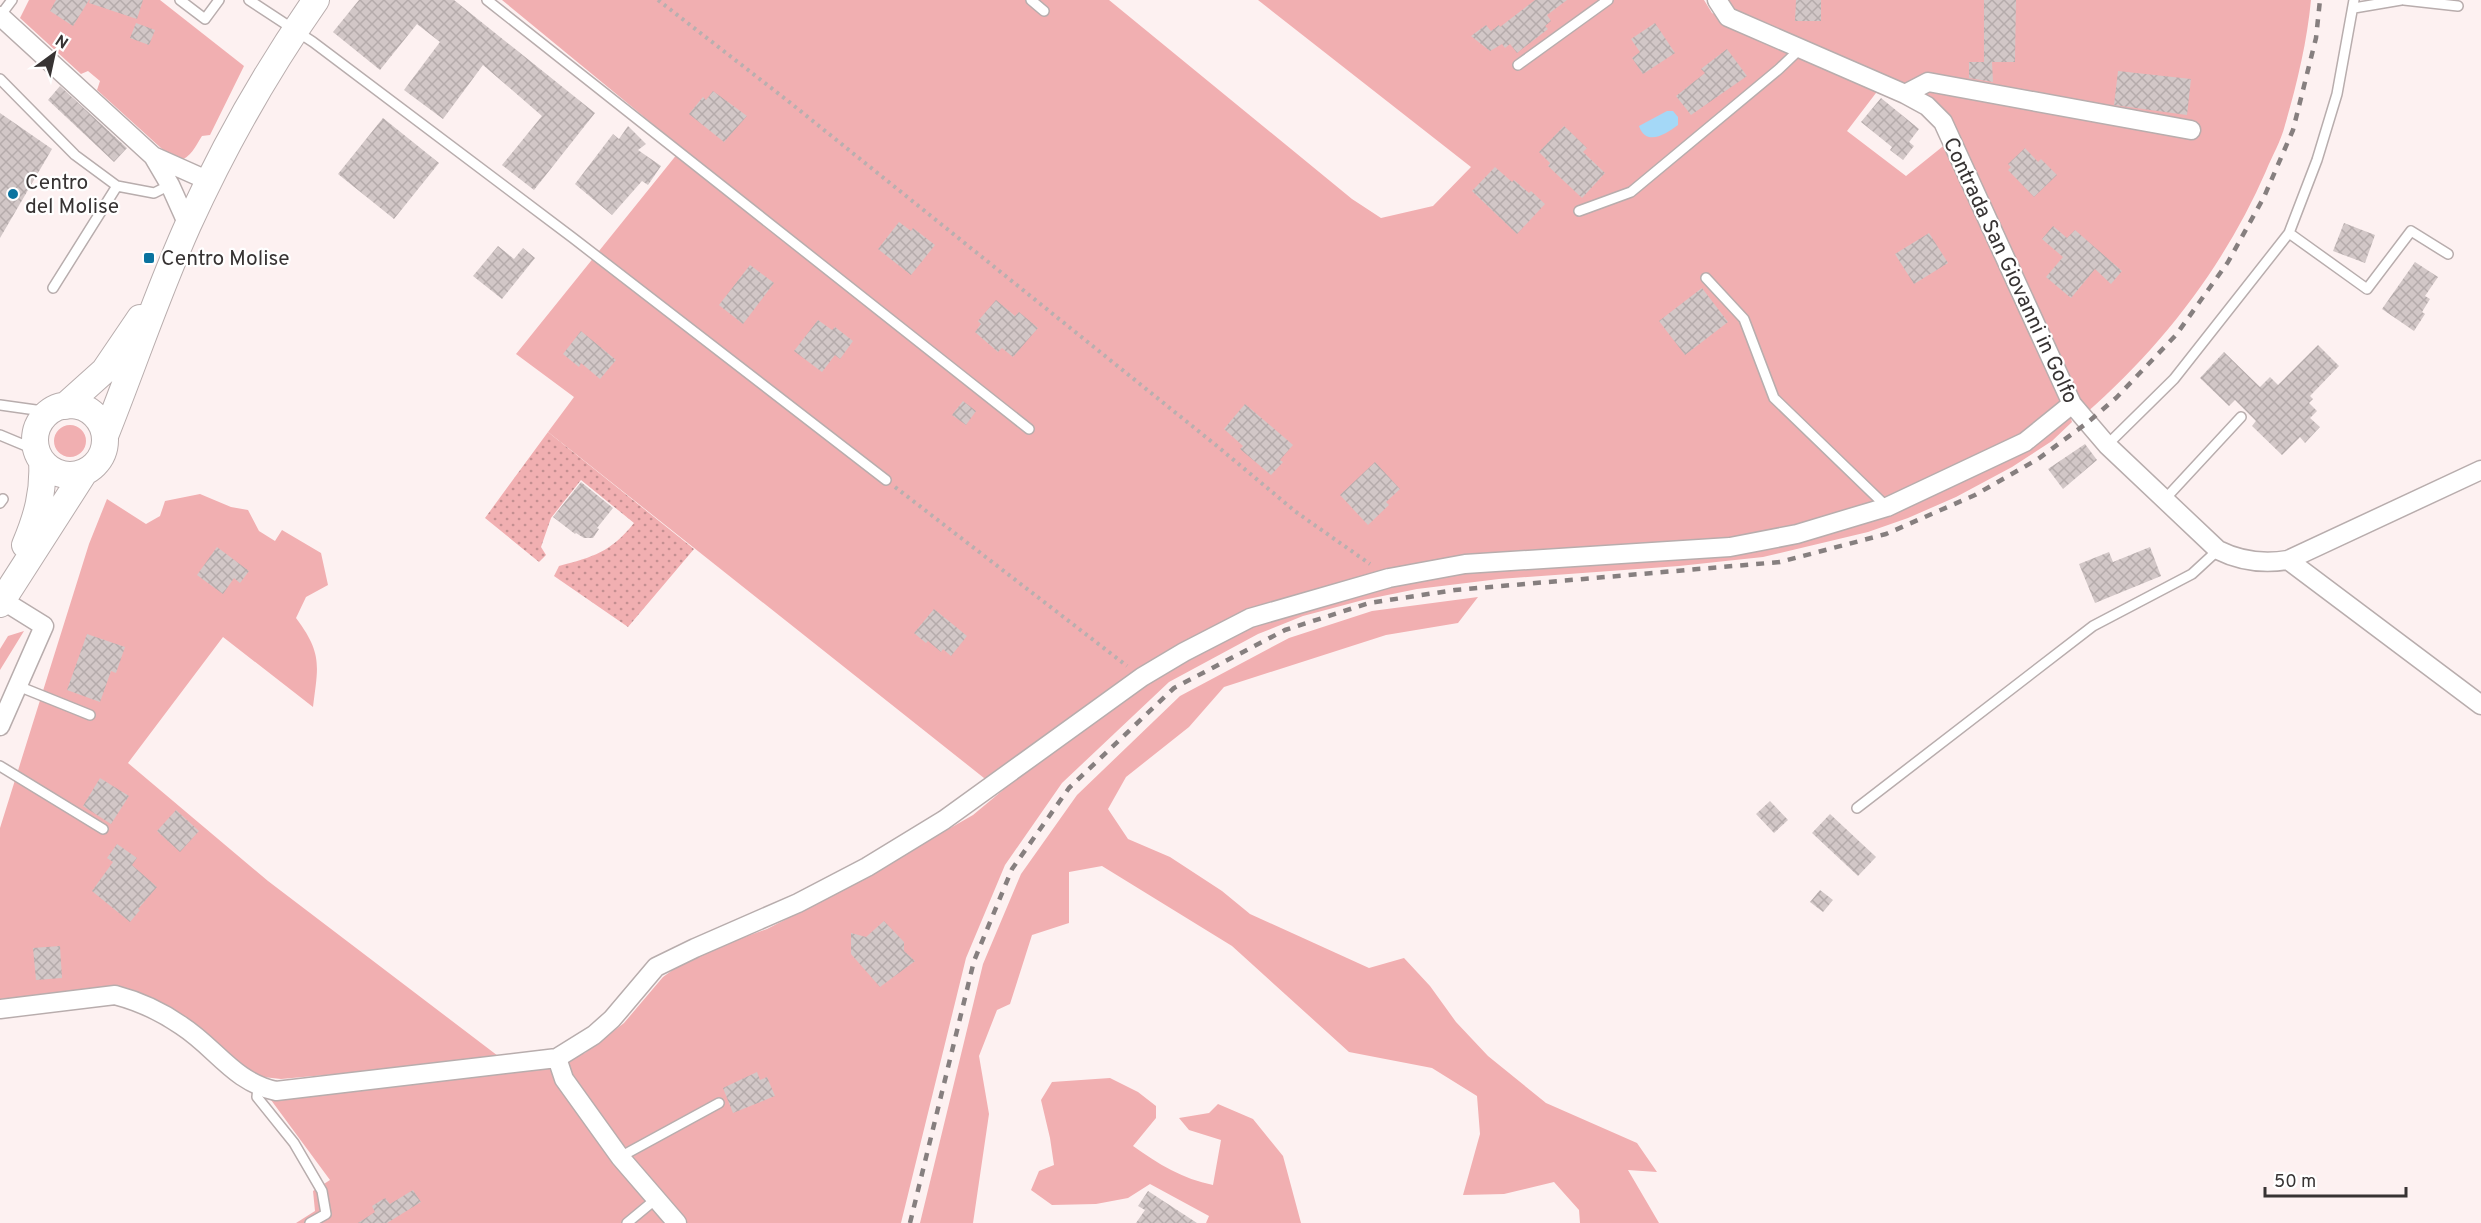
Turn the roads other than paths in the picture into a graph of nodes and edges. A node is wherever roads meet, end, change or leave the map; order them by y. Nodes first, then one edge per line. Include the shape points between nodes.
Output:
1 (12, 0) edge
2 (180, 0) edge
3 (219, 0) edge
4 (249, 0) edge
5 (316, 0) edge
6 (487, 0) edge
7 (1031, 0) edge
8 (1608, 0) edge
9 (1717, 0) edge
10 (2403, 0) edge
11 (2354, 4) edge
12 (2458, 6) dead end
13 (1044, 11) dead end
14 (0, 16) edge
15 (294, 31) junction
16 (1800, 49) junction
17 (1518, 65) dead end
18 (0, 79) edge
19 (1905, 94) junction
20 (2191, 130) dead end
21 (153, 156) junction
22 (209, 182) junction
23 (170, 185) junction
24 (117, 186) junction
25 (1579, 211) dead end
26 (188, 225) junction
27 (2289, 233) junction
28 (2448, 254) dead end
29 (1706, 278) dead end
30 (163, 283) junction
31 (53, 288) dead end
32 (2072, 404) junction
33 (0, 405) edge
34 (57, 409) junction
35 (2241, 417) dead end
36 (1029, 429) dead end
37 (0, 435) edge
38 (105, 436) junction
39 (2107, 445) junction
40 (39, 455) junction
41 (2481, 470) edge
42 (84, 472) junction
43 (886, 480) road end
44 (2165, 499) junction
45 (1887, 507) junction
46 (2218, 550) junction
47 (2288, 560) junction
48 (1, 602) edge
49 (18, 686) junction
50 (2481, 705) edge
51 (90, 715) dead end
52 (0, 726) edge
53 (0, 766) edge
54 (1857, 808) dead end
55 (103, 829) dead end
56 (0, 1009) edge
57 (557, 1058) junction
58 (258, 1087) junction
59 (719, 1103) dead end
60 (620, 1157) junction
61 (656, 1199) junction
62 (310, 1223) edge
63 (627, 1223) edge
64 (677, 1223) edge

1 - 14 lane
2 - 3 lane via 205,19
4 - 15 lane
5 - 15 main road
6 - 36 lane
7 - 13 lane
8 - 17 lane
9 - 16 street, Contrada San Giovanni in Golfo via 1728,16
10 - 11 lane
10 - 12 lane
11 - 27 lane via 2330,116
14 - 21 street
15 - 22 main road
15 - 43 lane via 573,238
16 - 19 street, Contrada San Giovanni in Golfo
16 - 25 lane via 1631,192
18 - 24 lane via 75,155
19 - 20 street via 1928,82
19 - 32 street, Contrada San Giovanni in Golfo via 1927,106 1942,122
21 - 22 street
21 - 23 street
22 - 26 main road
23 - 24 lane via 154,193
23 - 26 street
24 - 31 lane
26 - 30 main road
27 - 28 lane via 2367,290 2411,231
27 - 39 lane via 2174,380
29 - 45 lane via 1744,319 1774,398
30 - 34 main road via 104,371
30 - 38 main road
32 - 39 street, Contrada San Giovanni in Golfo
32 - 45 street via 2025,442
33 - 34 lane
34 - 38 main road via 79,406 100,423
34 - 40 main road via 40,422 35,436
35 - 44 lane
37 - 40 lane
38 - 42 main road via 100,458
39 - 44 street, Contrada San Giovanni in Golfo
40 - 42 main road via 54,471 69,475
40 - 48 main road via 43,482 35,522
41 - 47 street, Contrada San Giovanni in Golfo
42 - 48 main road
44 - 46 street, Contrada San Giovanni in Golfo
45 - 57 street via 1797,534 1730,547 1466,564 1389,578 1250,618 1142,678 944,820 867,867 656,967 612,1019
46 - 47 street, Contrada San Giovanni in Golfo via 2235,558 2272,563
46 - 54 lane via 2192,574 2092,627
47 - 50 street
48 - 49 street via 44,626
49 - 51 lane
49 - 52 street
53 - 55 lane
56 - 58 street via 115,995 133,1000 183,1026 237,1074
57 - 58 street via 276,1091
57 - 60 street via 564,1079
58 - 62 lane via 257,1097 294,1143 322,1191 326,1214
59 - 60 lane
60 - 61 street
61 - 63 lane
61 - 64 street

